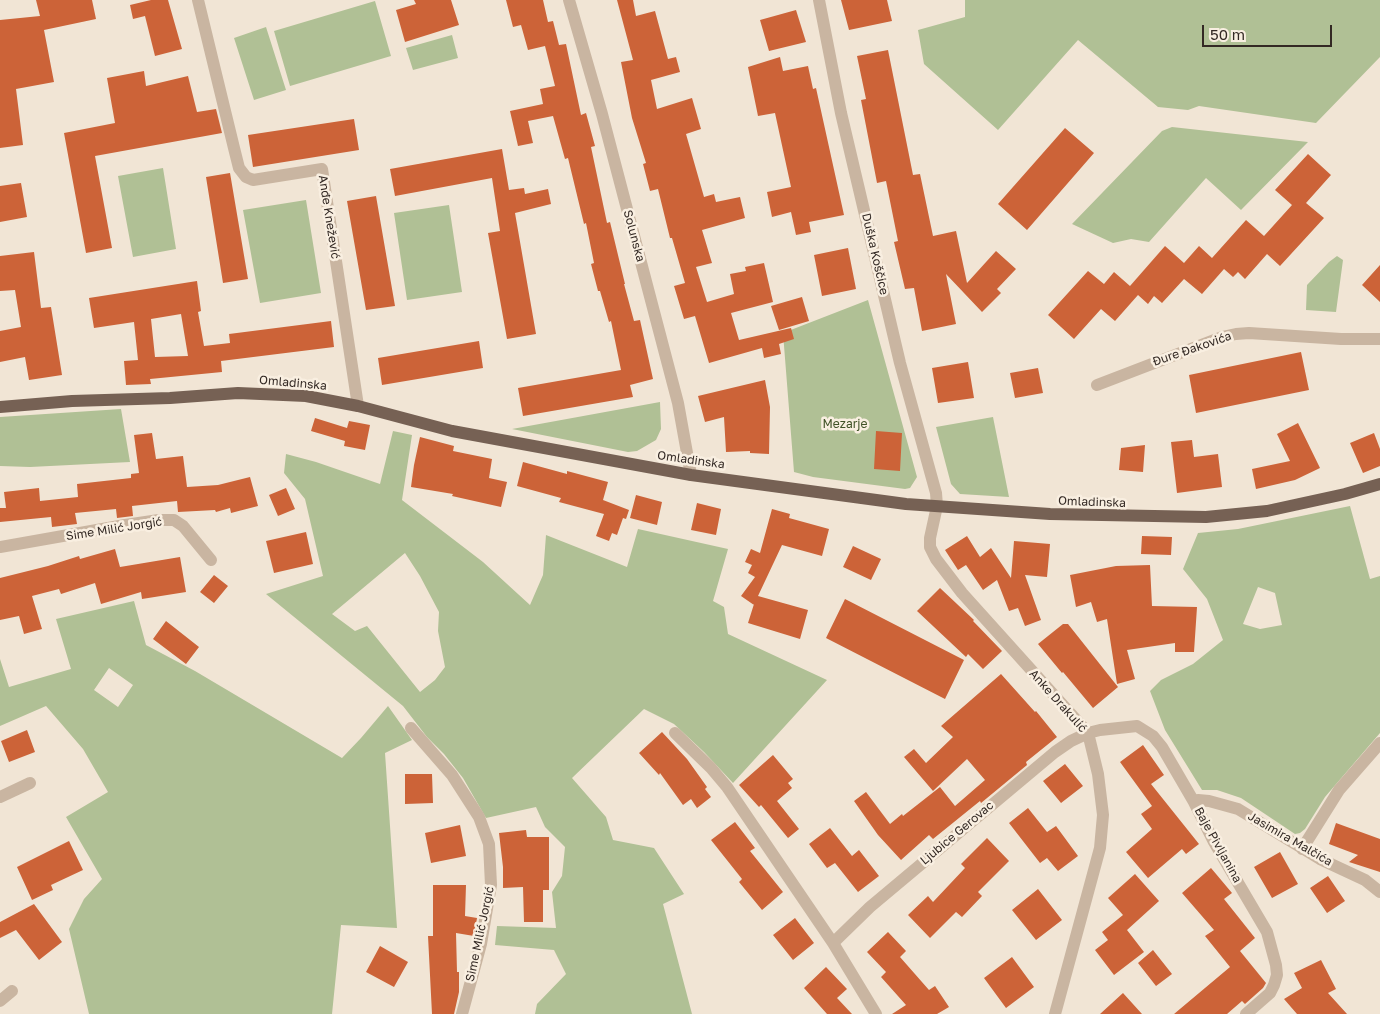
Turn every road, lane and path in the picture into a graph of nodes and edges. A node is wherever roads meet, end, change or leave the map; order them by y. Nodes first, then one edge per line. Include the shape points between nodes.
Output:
1 (198, 0) edge
2 (569, 0) edge
3 (819, 0) edge
4 (1380, 339) edge
5 (1097, 385) dead end
6 (358, 406) junction
7 (0, 407) edge
8 (691, 475) junction
9 (1380, 484) edge
10 (937, 506) junction
11 (0, 547) edge
12 (211, 560) dead end
13 (411, 728) dead end
14 (675, 733) dead end
15 (1088, 733) junction
16 (1380, 743) edge
17 (30, 783) dead end
18 (0, 797) edge
19 (1194, 802) junction
20 (1302, 849) junction
21 (1380, 892) edge
22 (833, 943) junction
23 (12, 990) dead end
24 (0, 1001) edge
25 (462, 1014) edge
26 (876, 1014) edge
27 (1055, 1014) edge
28 (1246, 1014) edge

1 - 6 street, Anđe Knežević via 239,168 253,180 322,169
2 - 8 street, Solunska via 678,404
3 - 10 street, Duška Koščice via 841,113
4 - 5 street, Đure Đakovića via 1236,334
6 - 7 main road, Omladinska via 306,396 238,393
6 - 8 main road, Omladinska via 452,432
8 - 10 main road, Omladinska
9 - 10 main road, Omladinska via 1267,511 1206,518 1050,514
10 - 15 street, Anke Drakulić via 930,538 936,559 995,631
11 - 12 street, Sime Milić Jorgić via 142,522 174,520 183,526
13 - 25 street, Sime Milić Jorgić via 452,775 479,817 490,844 491,884 481,944
14 - 22 street via 727,788
15 - 19 street, Baje Pivljanina via 1129,726 1146,731 1162,747
15 - 22 street, Ljubice Gerovac via 1070,741 1035,767 870,907
15 - 27 street, Anke Drakulić via 1101,793 1100,848
16 - 20 street via 1339,790
17 - 18 street
19 - 20 street, Jasimira Malčića via 1209,801 1238,809
19 - 28 street, Baje Pivljanina via 1267,932 1273,949 1277,975 1274,984 1270,993
20 - 21 street, Jasimira Malčića via 1366,880
22 - 26 street
23 - 24 street

